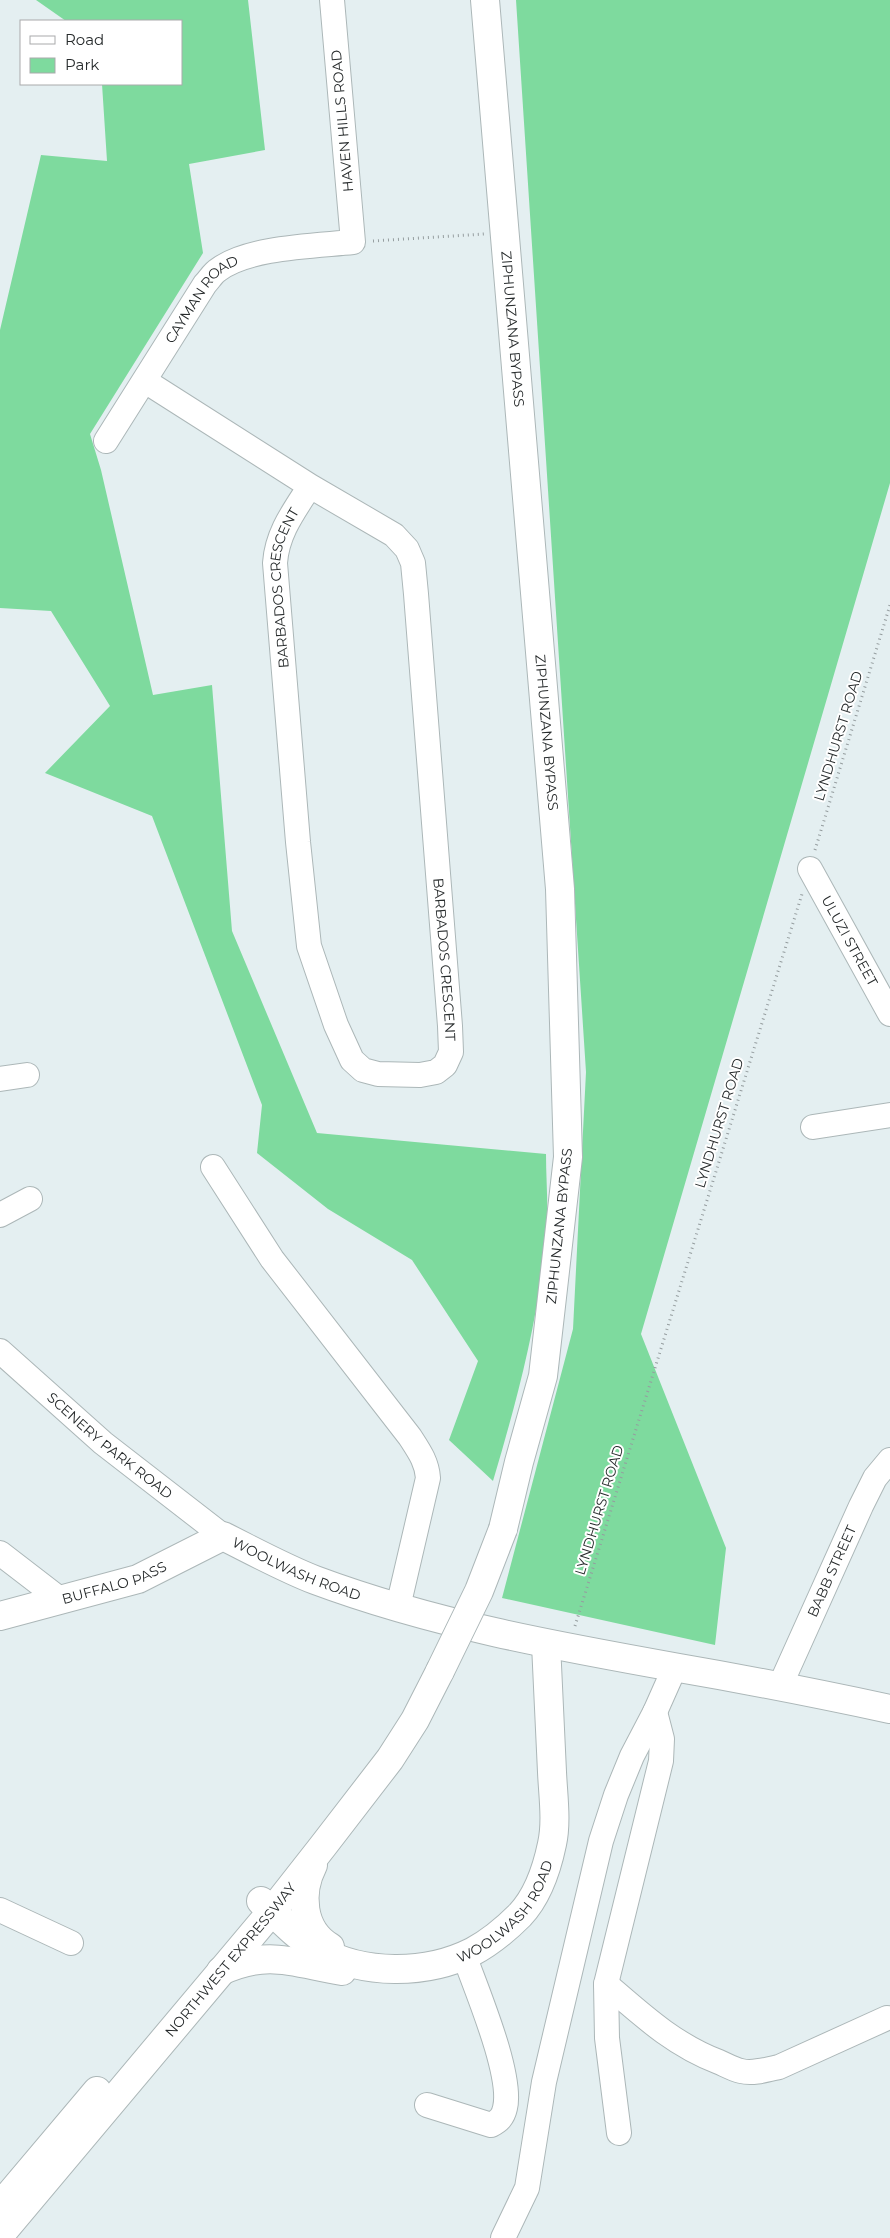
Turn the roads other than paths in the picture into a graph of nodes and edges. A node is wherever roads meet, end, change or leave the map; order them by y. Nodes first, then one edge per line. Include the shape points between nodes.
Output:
1 (332, 0) edge
2 (485, 0) edge
3 (353, 242) joint
4 (145, 381) junction
5 (106, 441) dead end
6 (310, 486) junction
7 (810, 869) road end
8 (890, 1014) edge
9 (27, 1075) dead end
10 (0, 1080) edge
11 (890, 1116) edge
12 (813, 1126) dead end
13 (213, 1167) dead end
14 (30, 1199) dead end
15 (0, 1214) edge
16 (0, 1351) edge
17 (890, 1460) edge
18 (223, 1536) junction
19 (0, 1553) edge
20 (61, 1600) junction
21 (398, 1607) junction
22 (0, 1616) edge
23 (557, 1646) junction
24 (675, 1667) junction
25 (434, 1668) junction
26 (780, 1686) junction
27 (890, 1709) edge
28 (655, 1712) junction
29 (323, 1846) junction
30 (267, 1906) junction
31 (0, 1910) edge
32 (71, 1942) dead end
33 (464, 1955) junction
34 (362, 1966) junction
35 (393, 1968) junction
36 (221, 1970) junction
37 (606, 1984) junction
38 (886, 2018) dead end
39 (427, 2105) dead end
40 (619, 2133) dead end
41 (0, 2206) edge
42 (0, 2235) edge
43 (503, 2238) edge

1 - 3 street, HAVEN HILLS ROAD
2 - 25 main road, ZIPHUNZANA BYPASS via 560,889 568,1157 543,1376 519,1462 496,1527
3 - 4 street, CAYMAN ROAD via 266,252 234,261 218,270 205,284
4 - 5 street, CAYMAN ROAD
4 - 6 street, BARBADOS CRESCENT
6 - 6 street, BARBADOS CRESCENT via 394,535 414,563 450,1026 450,1052 445,1065 436,1072 378,1074 363,1070 352,1060 336,1025 309,946 275,563 280,536
7 - 8 street, ULUZI STREET
9 - 10 street
11 - 12 street
13 - 21 street via 272,1259 422,1454 428,1478
14 - 15 street
16 - 18 street, SCENERY PARK ROAD via 103,1443
17 - 26 street, BABB STREET via 875,1478 861,1506
18 - 20 main road, BUFFALO PASS via 138,1579
18 - 21 main road, WOOLWASH ROAD via 314,1580
19 - 20 street
20 - 22 main road, BUFFALO PASS
21 - 23 main road, WOOLWASH ROAD via 481,1630
23 - 24 main road, WOOLWASH ROAD
23 - 33 main road, WOOLWASH ROAD via 553,1841 545,1871 521,1914 498,1935
24 - 26 main road, WOOLWASH ROAD
24 - 28 street
25 - 29 main road, NORTHWEST EXPRESSWAY via 415,1720 390,1759
25 - 30 main road, NORTHWEST EXPRESSWAY via 407,1701
26 - 27 main road, WOOLWASH ROAD
28 - 37 street via 662,1739 661,1761
28 - 43 street via 632,1756 601,1841 544,2082 527,2188
29 - 30 main road, NORTHWEST EXPRESSWAY
29 - 34 main road via 306,1886 304,1903 307,1918 326,1944
30 - 34 main road, WOOLWASH ROAD via 296,1934 319,1950
30 - 36 main road, NORTHWEST EXPRESSWAY
30 - 41 main road, NORTHWEST EXPRESSWAY
31 - 32 street
33 - 35 main road, WOOLWASH ROAD via 422,1966
33 - 39 street via 497,2049 505,2107 502,2116 491,2125
34 - 35 main road, WOOLWASH ROAD
35 - 36 main road via 361,1973 259,1958
36 - 42 main road, NORTHWEST EXPRESSWAY
37 - 38 street via 680,2044 741,2071 760,2072 778,2067
37 - 40 street via 607,2038

